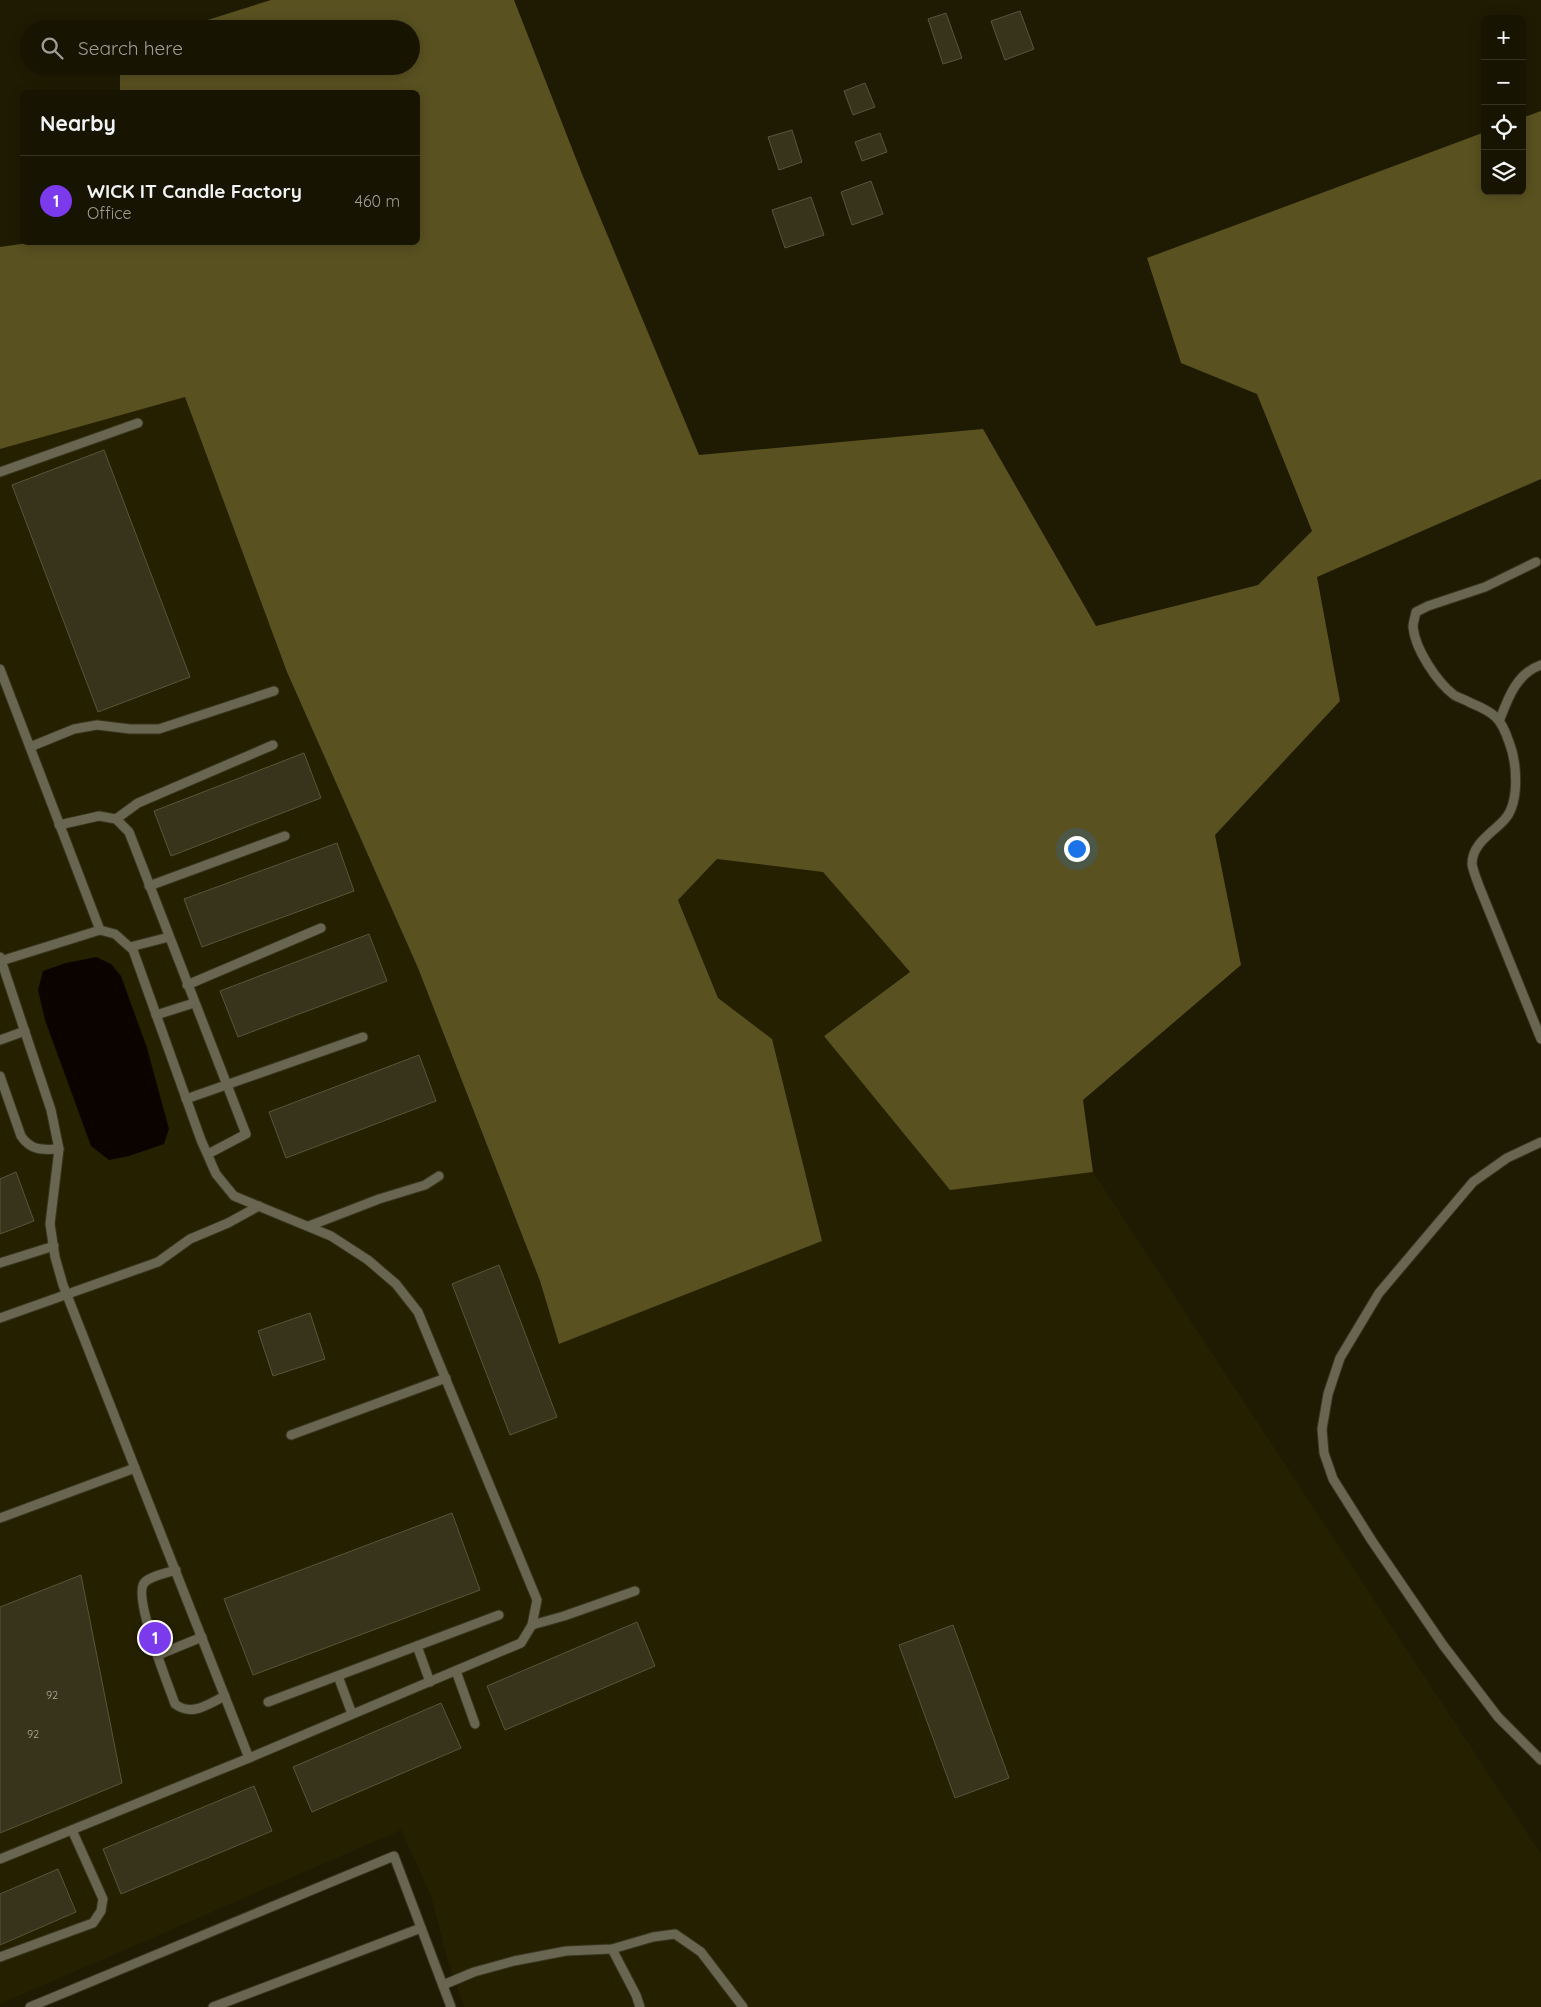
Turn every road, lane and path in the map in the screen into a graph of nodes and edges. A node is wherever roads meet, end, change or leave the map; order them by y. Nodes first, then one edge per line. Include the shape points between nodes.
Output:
1 (138, 423) dead end
2 (0, 472) edge
3 (1536, 562) dead end
4 (1541, 665) edge
5 (0, 669) edge
6 (274, 691) dead end
7 (1500, 719) junction
8 (273, 745) dead end
9 (30, 747) junction
10 (116, 819) junction
11 (59, 825) junction
12 (285, 836) dead end
13 (149, 886) junction
14 (321, 928) dead end
15 (100, 930) junction
16 (169, 937) junction
17 (130, 947) junction
18 (1, 959) edge
19 (187, 985) junction
20 (194, 1003) junction
21 (156, 1015) junction
22 (25, 1031) junction
23 (363, 1037) dead end
24 (1541, 1038) edge
25 (0, 1040) edge
26 (0, 1076) edge
27 (227, 1085) junction
28 (186, 1098) junction
29 (1541, 1142) edge
30 (59, 1148) junction
31 (208, 1154) junction
32 (439, 1176) dead end
33 (259, 1206) junction
34 (309, 1226) junction
35 (54, 1246) junction
36 (0, 1263) edge
37 (67, 1295) junction
38 (0, 1318) edge
39 (446, 1378) junction
40 (291, 1435) dead end
41 (135, 1468) junction
42 (0, 1518) edge
43 (176, 1570) junction
44 (635, 1591) dead end
45 (499, 1615) dead end
46 (532, 1625) junction
47 (202, 1637) junction
48 (417, 1646) junction
49 (158, 1655) junction
50 (456, 1671) junction
51 (338, 1676) junction
52 (430, 1682) junction
53 (225, 1696) junction
54 (268, 1702) dead end
55 (352, 1714) junction
56 (476, 1724) dead end
57 (249, 1758) junction
58 (1541, 1760) edge
59 (72, 1830) junction
60 (0, 1859) edge
61 (421, 1928) junction
62 (612, 1949) junction
63 (0, 1957) edge
64 (443, 1985) junction
65 (30, 2007) edge
66 (213, 2007) edge
67 (451, 2007) edge
68 (640, 2007) edge
69 (743, 2007) edge

1 - 2 lane
3 - 7 lane via 1485,587 1416,612 1413,626 1420,650 1443,684 1455,696
4 - 7 lane via 1520,679
5 - 9 lane
6 - 9 lane via 159,729 97,725 74,729
7 - 24 lane via 1516,772 1515,795 1506,818 1476,849 1472,865
8 - 10 lane via 138,803
9 - 11 lane
10 - 11 lane via 99,816
10 - 13 lane via 129,832
11 - 15 lane
12 - 13 lane
13 - 16 lane
14 - 19 lane
15 - 17 lane via 115,934
15 - 18 lane
16 - 17 lane
16 - 19 lane
17 - 21 lane
18 - 22 lane
19 - 20 lane
20 - 21 lane
20 - 27 lane
21 - 28 lane
22 - 25 lane
22 - 30 lane via 51,1110
23 - 27 lane
26 - 30 lane via 26,1144 42,1150
27 - 28 lane
27 - 31 lane via 246,1134
28 - 31 lane
29 - 58 lane via 1507,1158 1473,1182 1379,1293 1340,1358 1328,1394 1322,1430 1324,1453 1333,1479 1372,1541 1443,1645 1498,1717
30 - 35 lane via 50,1224
31 - 33 lane via 216,1174 234,1196
32 - 34 lane via 425,1185
33 - 34 lane
33 - 37 lane via 228,1224 190,1239 158,1262
34 - 39 lane via 368,1260 396,1284 418,1312
35 - 36 lane
35 - 37 lane
37 - 38 lane
37 - 41 lane
39 - 40 lane
39 - 46 lane via 537,1600
41 - 42 lane
41 - 43 lane
43 - 47 lane
43 - 49 lane via 147,1581 141,1593 144,1614
44 - 46 lane
45 - 48 lane
46 - 50 lane via 521,1643
47 - 49 lane
47 - 53 lane
48 - 51 lane
48 - 52 lane
49 - 53 lane via 175,1704 182,1709 192,1712
50 - 52 lane
50 - 56 lane
51 - 54 lane
51 - 55 lane
52 - 55 lane
53 - 57 lane
55 - 57 lane
57 - 59 lane
59 - 60 lane
59 - 63 lane via 103,1899 101,1911 93,1922
61 - 64 lane
61 - 65 lane via 394,1856
61 - 66 lane
62 - 64 lane via 566,1951 514,1961
62 - 68 lane
62 - 69 lane via 675,1934 701,1952
64 - 67 lane

